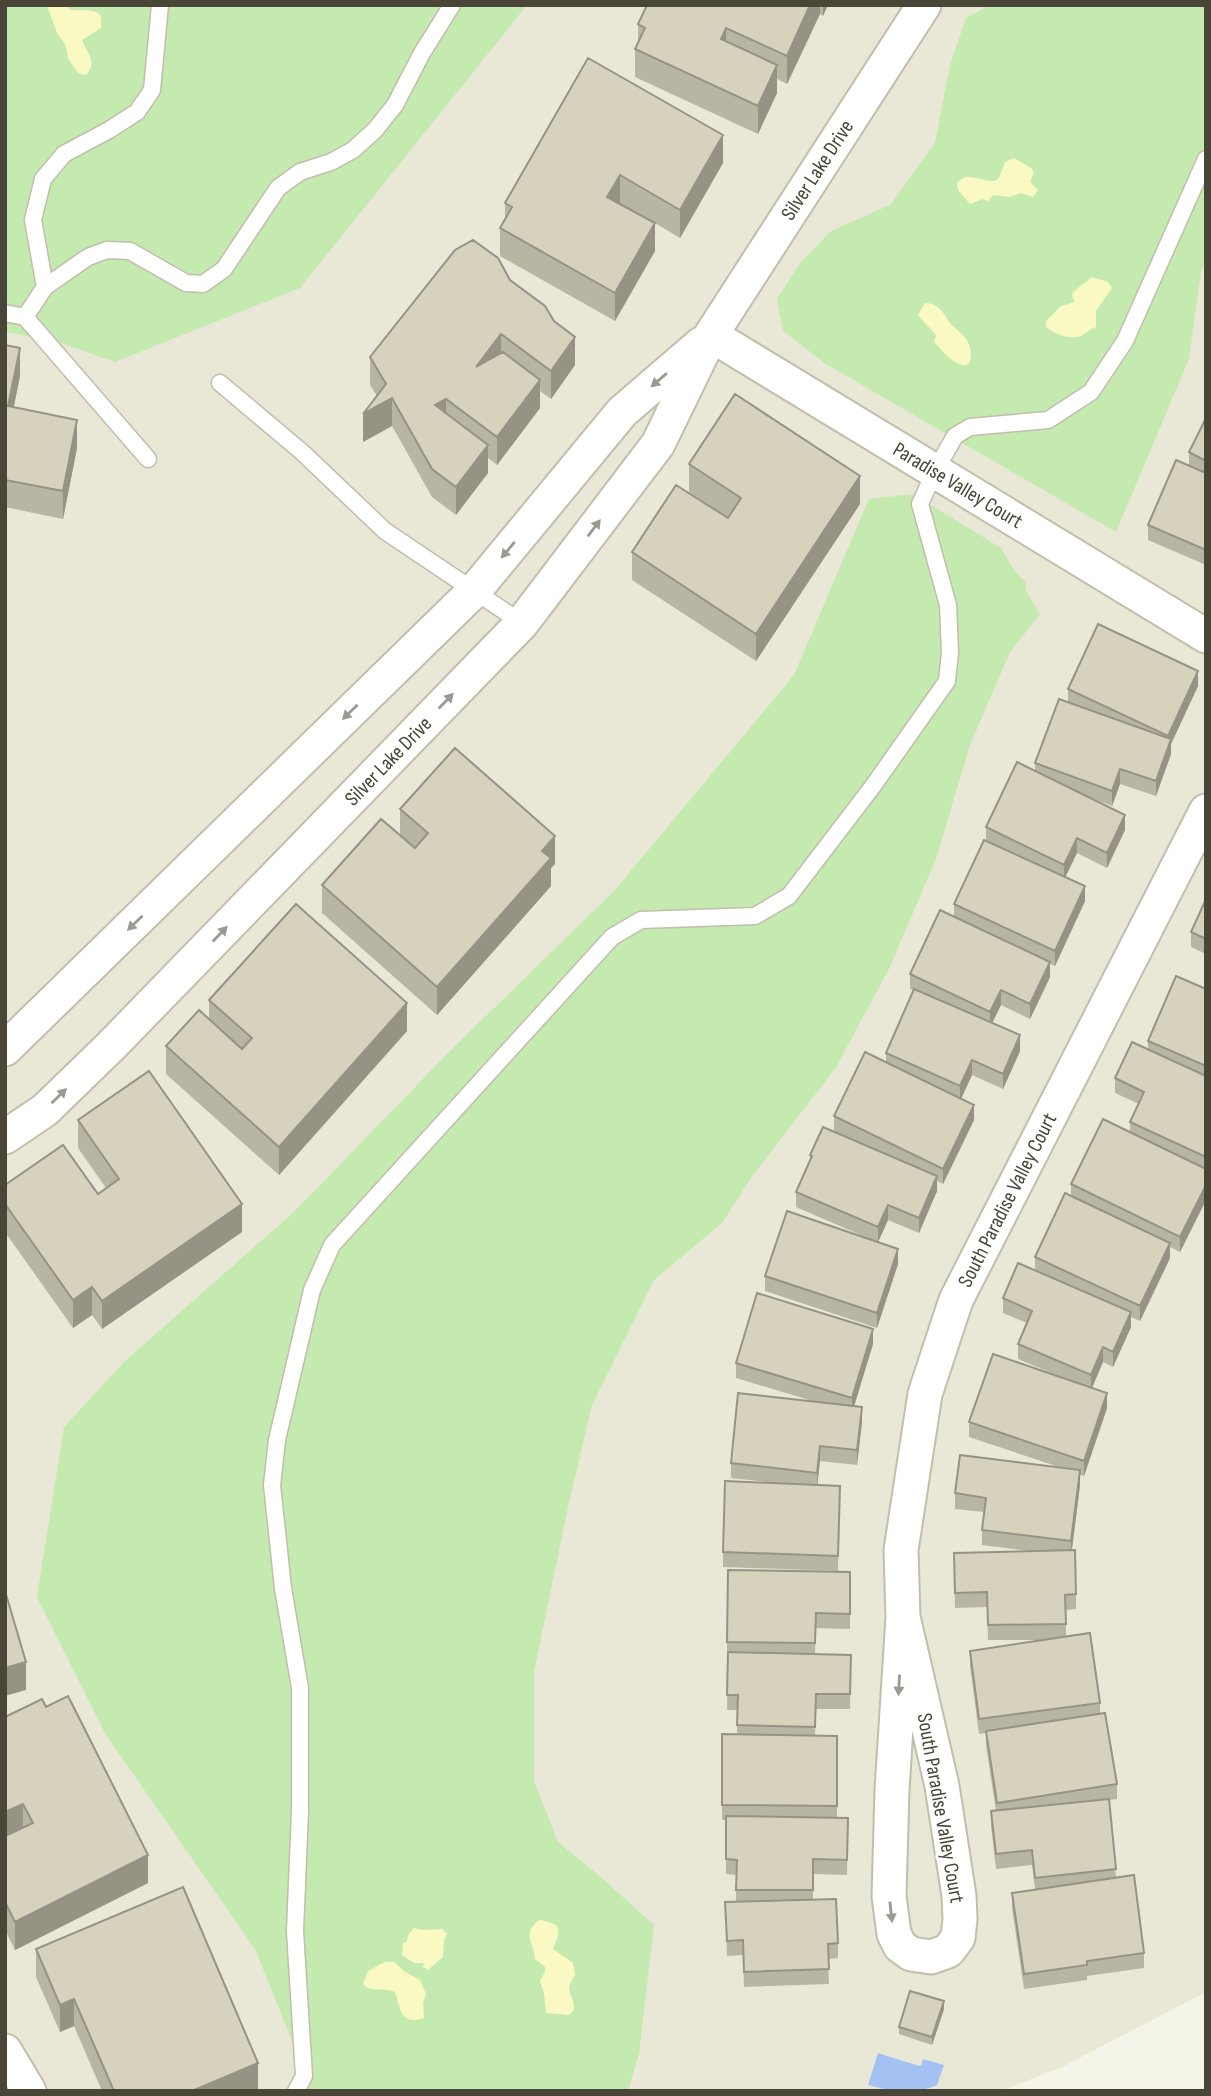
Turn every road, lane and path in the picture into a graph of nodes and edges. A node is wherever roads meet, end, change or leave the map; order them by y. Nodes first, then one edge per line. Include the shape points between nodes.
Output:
1 (160, 5) edge
2 (452, 5) edge
3 (924, 5) edge
4 (1206, 159) edge
5 (44, 287) junction
6 (5, 313) edge
7 (26, 317) junction
8 (710, 335) junction
9 (220, 383) dead end
10 (148, 459) dead end
11 (935, 471) junction
12 (475, 590) junction
13 (522, 623) junction
14 (1206, 636) edge
15 (1206, 811) edge
16 (5, 1049) edge
17 (5, 1137) edge
18 (903, 1617) junction
19 (5, 2051) edge
20 (29, 2091) edge
21 (296, 2091) edge

1 - 5 lane via 152,90 137,112 65,154 43,179 33,220
2 - 5 lane via 395,105 375,130 353,150 300,172 278,188 224,270 203,284 186,283 130,251 107,250 88,257
3 - 8 street, Silver Lake Drive
4 - 11 lane via 1125,341 1091,392 1048,421 970,427 955,436
5 - 7 lane
6 - 7 lane
7 - 10 lane
8 - 11 street, Paradise Valley Court
8 -> 12 street, Silver Lake Drive via 622,412
13 -> 8 street, Silver Lake Drive via 658,444
9 - 12 lane via 385,531
11 - 14 street, Paradise Valley Court
11 - 21 lane via 920,504 948,605 947,681 873,786 789,896 755,916 641,920 612,937 332,1245 312,1290 277,1440 272,1485 300,1688 295,1931 304,2076
12 - 13 lane
12 -> 16 street, Silver Lake Drive
17 -> 13 street, Silver Lake Drive via 44,1110 111,1046
15 - 18 street, South Paradise Valley Court via 956,1300 925,1394 901,1550
18 -> 18 street, South Paradise Valley Court via 890,1896 894,1934 900,1946 911,1954 931,1957 948,1951 958,1938 959,1896 942,1786
19 - 20 street

